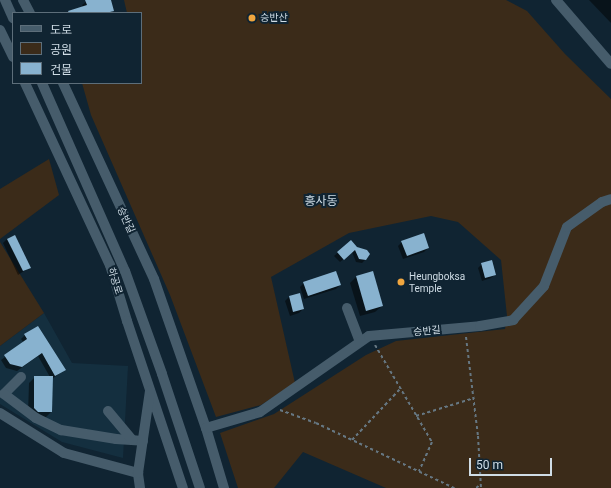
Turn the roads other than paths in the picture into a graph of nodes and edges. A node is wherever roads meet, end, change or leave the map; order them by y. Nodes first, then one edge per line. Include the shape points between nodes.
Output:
1 (5, 0) edge
2 (23, 0) edge
3 (556, 0) edge
4 (29, 12) edge
5 (12, 16) edge
6 (0, 30) edge
7 (12, 55) edge
8 (611, 64) edge
9 (25, 84) edge
10 (42, 84) edge
11 (63, 84) edge
12 (611, 199) edge
13 (347, 308) dead end
14 (360, 342) junction
15 (20, 377) dead end
16 (150, 389) junction
17 (108, 411) dead end
18 (0, 414) edge
19 (206, 428) junction
20 (132, 440) junction
21 (143, 441) junction
22 (138, 473) junction
23 (140, 488) edge
24 (183, 488) edge
25 (200, 488) edge
26 (224, 488) edge

1 - 5 street
2 - 4 street
3 - 8 street
6 - 7 street
9 - 16 street, 하공로 via 110,265
10 - 25 street, 하공로 via 124,271
11 - 19 street, 승반길 via 154,279
12 - 14 street, 승반길 via 602,202 567,227 544,286 513,320 465,328 369,336
13 - 14 street
14 - 19 street, 승반길 via 260,412
15 - 20 street via 4,394 36,418 61,430
16 - 21 street
16 - 24 street, 하공로
17 - 20 street
18 - 22 street via 64,453
19 - 26 street, 승반길
20 - 21 street
21 - 22 street
22 - 23 street

